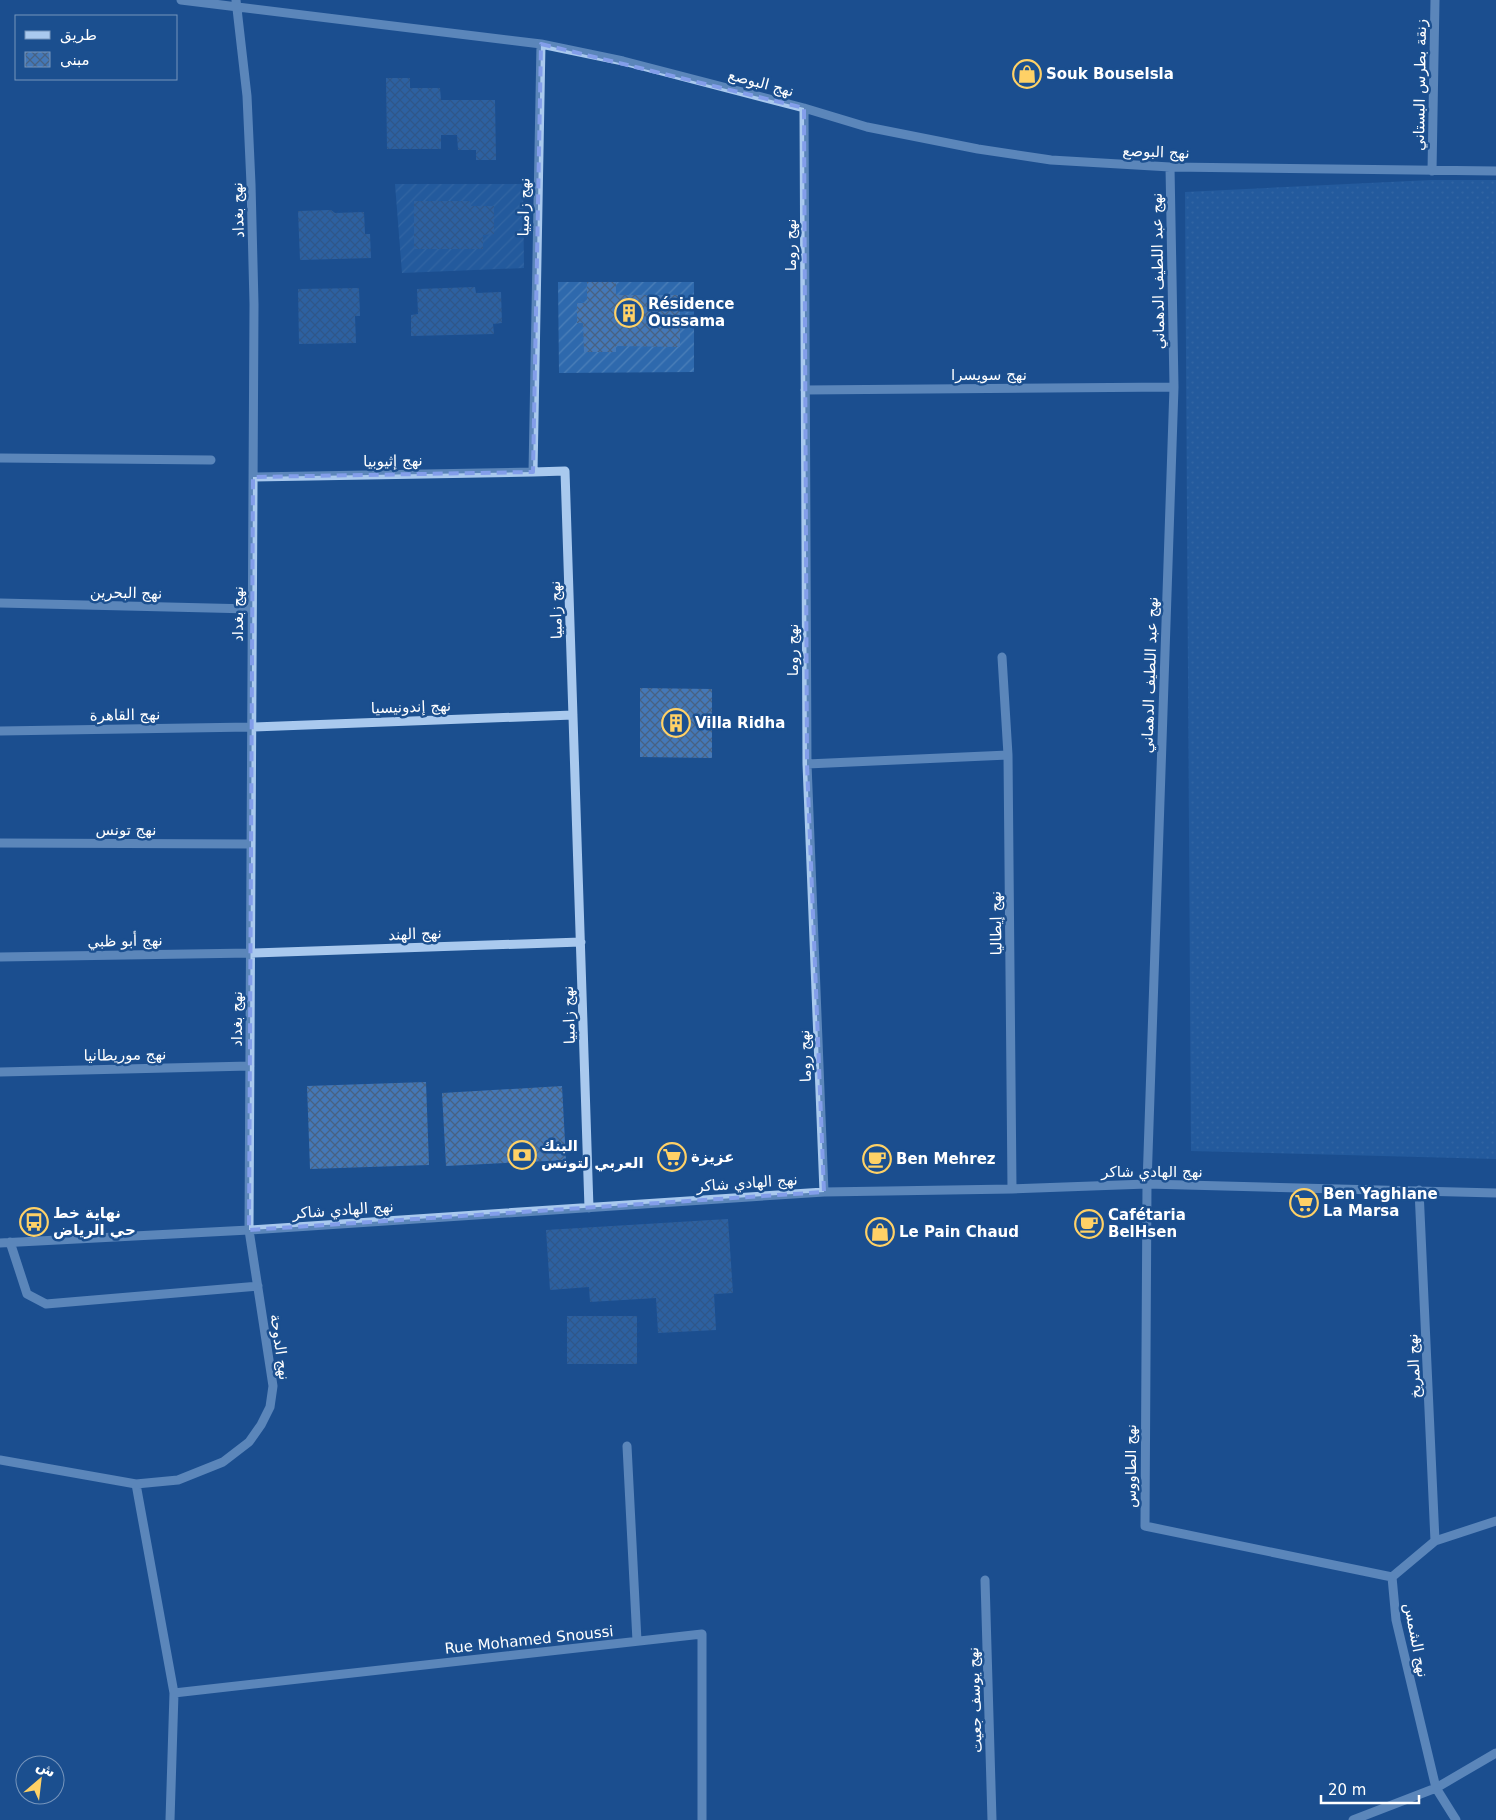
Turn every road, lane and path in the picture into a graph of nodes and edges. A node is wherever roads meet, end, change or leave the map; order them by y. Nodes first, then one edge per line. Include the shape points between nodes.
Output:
1 (180, 0) edge
2 (1435, 0) edge
3 (236, 3) edge
4 (541, 44) junction
5 (804, 108) junction
6 (1170, 167) junction
7 (1432, 171) junction
8 (1496, 171) edge
9 (1174, 387) junction
10 (805, 390) junction
11 (0, 458) edge
12 (211, 460) dead end
13 (533, 472) junction
14 (253, 477) junction
15 (0, 603) edge
16 (252, 609) junction
17 (1002, 657) dead end
18 (573, 715) junction
19 (251, 727) junction
20 (0, 731) edge
21 (1008, 755) junction
22 (808, 764) junction
23 (0, 843) edge
24 (251, 844) junction
25 (581, 942) junction
26 (251, 953) junction
27 (0, 957) edge
28 (250, 1066) junction
29 (0, 1072) edge
30 (1148, 1184) junction
31 (1012, 1189) junction
32 (1419, 1190) junction
33 (824, 1192) junction
34 (1496, 1193) edge
35 (589, 1208) junction
36 (249, 1230) junction
37 (10, 1242) junction
38 (0, 1243) edge
39 (258, 1286) junction
40 (627, 1446) dead end
41 (0, 1460) edge
42 (136, 1484) junction
43 (1496, 1521) edge
44 (1435, 1541) junction
45 (1392, 1577) junction
46 (985, 1580) dead end
47 (637, 1642) junction
48 (174, 1693) junction
49 (1496, 1753) edge
50 (1436, 1788) junction
51 (170, 1820) edge
52 (702, 1820) edge
53 (992, 1820) edge
54 (1354, 1820) edge
55 (1456, 1820) edge

1 - 3 street, نهج البوصع
2 - 7 street, زنقة بطرس البستاني
3 - 4 street, نهج البوصع
3 - 14 street, نهج بغداد via 247,96 251,184
4 - 5 street, نهج البوصع via 623,61
4 - 13 street, نهج زامبيا
5 - 6 street, نهج البوصع via 868,127 978,149 1050,160
5 - 10 street, نهج روما
6 - 7 street, نهج البوصع
6 - 9 street, نهج عبد اللطيف الدهماني
7 - 8 street, نهج البوصع
9 - 10 street, نهج سويسرا
9 - 30 street, نهج عبد اللطيف الدهماني
10 - 22 street, نهج روما
11 - 12 street
13 - 14 street, نهج إثيوبيا
13 - 18 street, نهج زامبيا via 565,471
14 - 16 street, نهج بغداد
15 - 16 street, نهج البحرين
16 - 19 street, نهج بغداد
17 - 21 street, نهج إيطاليا
18 - 19 street, نهج إندونيسيا
18 - 25 street, نهج زامبيا
19 - 20 street, نهج القاهرة
19 - 24 street, نهج بغداد
21 - 22 street
21 - 31 street, نهج إيطاليا
22 - 33 street, نهج روما
23 - 24 street, نهج تونس
24 - 26 street, نهج بغداد
25 - 26 street, نهج الهند
25 - 35 street, نهج زامبيا
26 - 27 street, نهج أبو ظبي
26 - 28 street, نهج بغداد
28 - 29 street, نهج موريطانيا
28 - 36 street, نهج بغداد
30 - 31 street, نهج الهادي شاكر
30 - 32 street, نهج الهادي شاكر
30 - 45 street, نهج الطاووس via 1145,1526
31 - 33 street, نهج الهادي شاكر
32 - 34 street, نهج الهادي شاكر
32 - 44 street, نهج المريخ
33 - 35 street, نهج الهادي شاكر
35 - 36 street, نهج الهادي شاكر
36 - 37 street, نهج الهادي شاكر
36 - 39 street, نهج الدوحة
37 - 38 street, نهج الهادي شاكر
37 - 39 street via 27,1294 46,1304
39 - 42 street, نهج الدوحة via 273,1386 270,1407 261,1425 249,1442 223,1462 178,1480
40 - 47 street
41 - 42 street, نهج الدوحة
42 - 48 street
43 - 44 street
44 - 45 street
45 - 50 street, نهج الشمس via 1396,1620
46 - 53 street, نهج يوسف جعيت
47 - 48 street, Rue Mohamed Snoussi
47 - 52 street, Rue Mohamed Snoussi via 702,1634
48 - 51 street
49 - 50 street
50 - 54 street
50 - 55 street, نهج الشمس

